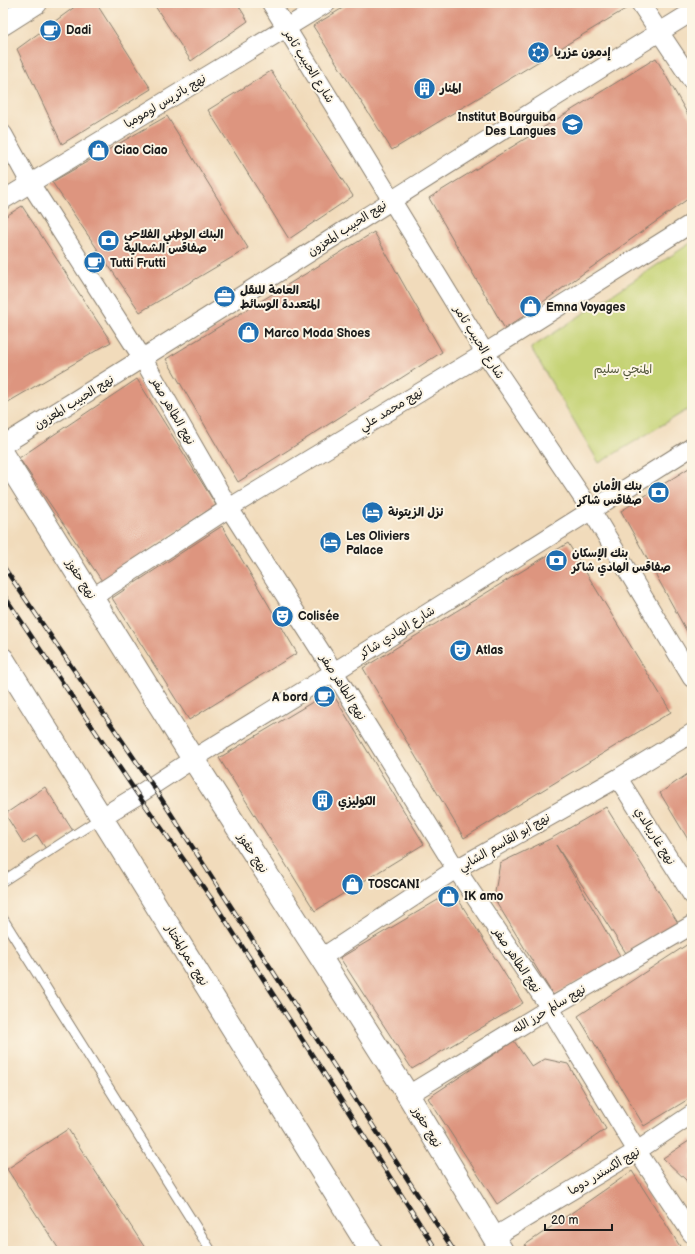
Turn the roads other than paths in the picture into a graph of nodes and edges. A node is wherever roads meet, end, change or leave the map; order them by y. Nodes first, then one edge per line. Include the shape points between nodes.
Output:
1 (36, 3) edge
2 (271, 3) edge
3 (327, 3) edge
4 (640, 3) edge
5 (692, 12) edge
6 (3, 24) edge
7 (285, 28) junction
8 (659, 32) junction
9 (692, 81) edge
10 (3, 134) edge
11 (30, 183) junction
12 (3, 200) edge
13 (391, 200) junction
14 (692, 223) edge
15 (485, 353) junction
16 (143, 359) junction
17 (3, 445) edge
18 (692, 447) edge
19 (3, 455) edge
20 (229, 508) junction
21 (591, 510) junction
22 (92, 597) junction
23 (3, 659) edge
24 (334, 672) junction
25 (692, 678) edge
26 (692, 733) edge
27 (192, 759) junction
28 (618, 778) junction
29 (102, 818) junction
30 (456, 869) junction
31 (3, 881) edge
32 (692, 895) edge
33 (3, 919) edge
34 (692, 925) edge
35 (321, 958) junction
36 (550, 1008) junction
37 (408, 1095) junction
38 (692, 1114) edge
39 (637, 1152) junction
40 (692, 1234) edge
41 (498, 1244) edge
42 (211, 1251) edge
43 (371, 1251) edge

1 - 6 street
2 - 7 street, شارع الحبيب ثامر
3 - 7 street, نهج باتريس لومومبا
4 - 8 street
5 - 8 street, نهج الحبيب المعزون
7 - 11 street, نهج باتريس لومومبا
7 - 13 street, شارع الحبيب ثامر
8 - 9 street
8 - 13 street, نهج الحبيب المعزون
10 - 11 street, نهج الطاهر صفر
11 - 12 street, نهج باتريس لومومبا
11 - 16 street, نهج الطاهر صفر
13 - 15 street, شارع الحبيب ثامر
13 - 16 street, نهج الحبيب المعزون
14 - 15 street, نهج محمد علي
15 - 20 street, نهج محمد علي
15 - 21 street, شارع الحبيب ثامر
16 - 17 street, نهج الحبيب المعزون
16 - 20 street, نهج الطاهر صفر
18 - 21 street, شارع الهادي شاكر
19 - 22 street, نهج حفوز
20 - 22 street, نهج محمد علي
20 - 24 street, نهج الطاهر صفر
21 - 24 street, شارع الهادي شاكر
21 - 25 street, شارع الحبيب ثامر
22 - 27 street, نهج حفوز
23 - 29 street, نهج عمرالمختار
24 - 27 street, شارع الهادي شاكر
24 - 30 street, نهج الطاهر صفر
26 - 28 street, نهج أبو القاسم الشابي
27 - 29 street, شارع الهادي شاكر
27 - 35 street, نهج حفوز
28 - 30 street, نهج أبو القاسم الشابي
28 - 32 street, نهج غاريبالدي
29 - 31 lane
29 - 43 street, نهج عمرالمختار
30 - 35 street, نهج أبو القاسم الشابي
30 - 36 street, نهج الطاهر صفر
33 - 42 lane
34 - 36 street, نهج سالم حرز الله
35 - 37 street, نهج حفوز
36 - 37 street, نهج سالم حرز الله
36 - 39 street, نهج الطاهر صفر
37 - 41 street, نهج حفوز
38 - 39 street, نهج ألكسندر دوما
39 - 40 street, نهج الطاهر صفر
39 - 41 street, نهج ألكسندر دوما

